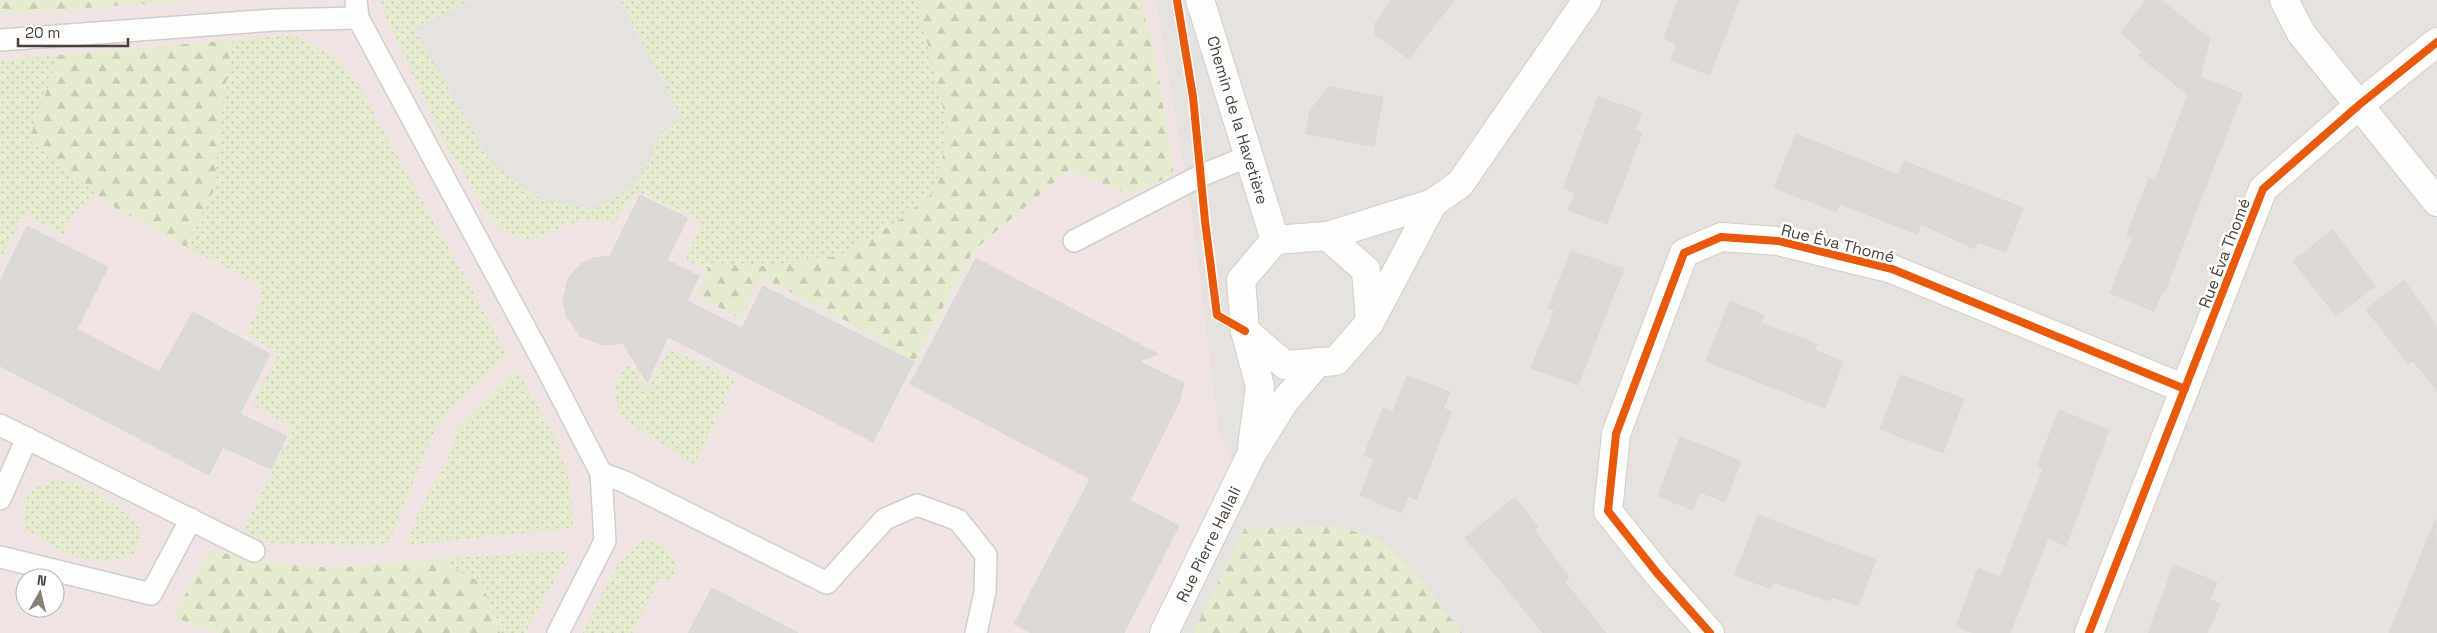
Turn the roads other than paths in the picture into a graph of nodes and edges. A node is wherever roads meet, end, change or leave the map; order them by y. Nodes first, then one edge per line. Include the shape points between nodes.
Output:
1 (1200, 0) edge
2 (1587, 0) edge
3 (2284, 0) edge
4 (357, 9) edge
5 (0, 40) edge
6 (2437, 42) edge
7 (2359, 105) junction
8 (1249, 156) junction
9 (2437, 202) edge
10 (1433, 203) junction
11 (1327, 236) junction
12 (1275, 240) junction
13 (1074, 241) dead end
14 (1370, 322) junction
15 (1245, 331) junction
16 (1318, 362) junction
17 (2185, 389) junction
18 (0, 425) edge
19 (27, 438) junction
20 (1251, 455) junction
21 (601, 473) junction
22 (0, 499) edge
23 (191, 519) junction
24 (254, 550) dead end
25 (0, 557) edge
26 (558, 633) edge
27 (976, 633) edge
28 (1164, 633) edge
29 (1710, 633) edge
30 (2089, 633) edge

1 - 8 street, Chemin de la Havetière
2 - 10 street via 1460,184
3 - 7 street via 2301,33
4 - 5 lane via 274,20
4 - 21 lane
6 - 7 street, Rue Éva Thomé
7 - 9 street
7 - 17 street, Rue Éva Thomé via 2263,189
8 - 12 street, Chemin de la Havetière
8 - 13 lane via 1200,176
10 - 11 street
10 - 14 street
11 - 12 street
11 - 14 street via 1366,270
12 - 15 street via 1241,280
14 - 16 street via 1336,361
15 - 16 street via 1285,365
15 - 20 street, Rue Pierre Hallali via 1260,386
16 - 20 street, Rue Pierre Hallali via 1284,402
17 - 29 street, Rue Éva Thomé via 1892,269 1778,241 1721,237 1684,253 1616,434 1608,511
17 - 30 street, Rue Éva Thomé
18 - 19 lane
19 - 22 lane
19 - 23 lane
20 - 28 street, Rue Pierre Hallali
21 - 26 lane via 605,542
21 - 27 lane via 827,583 885,519 917,505 958,520 986,555 985,592
23 - 24 lane
23 - 25 lane via 151,594

